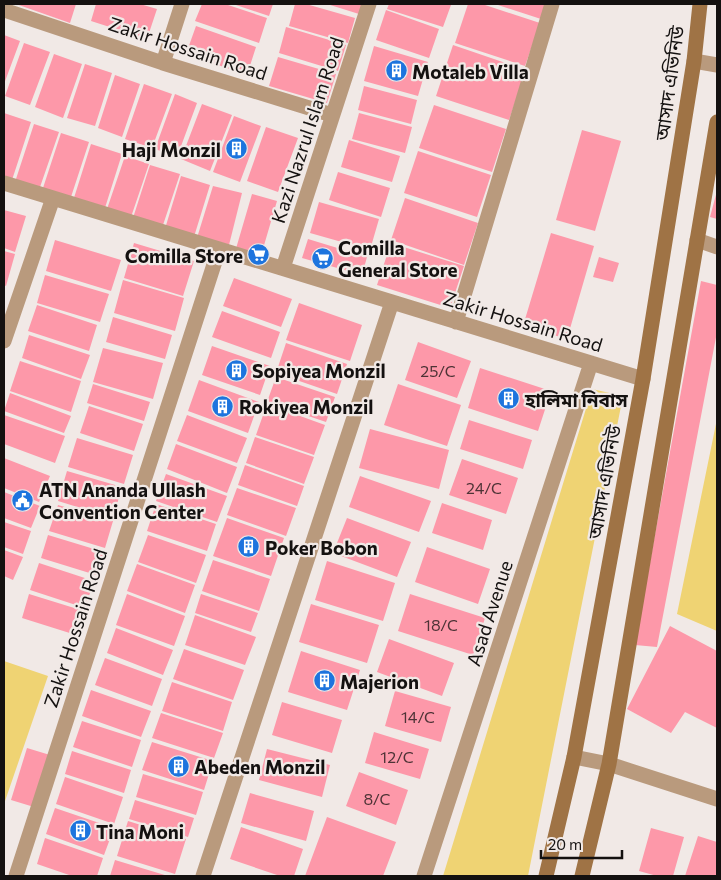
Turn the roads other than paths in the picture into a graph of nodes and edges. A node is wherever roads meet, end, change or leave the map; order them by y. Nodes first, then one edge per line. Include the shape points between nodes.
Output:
1 (182, 4) edge
2 (369, 4) edge
3 (552, 4) edge
4 (700, 4) edge
5 (4, 10) edge
6 (694, 61) junction
7 (163, 62) junction
8 (717, 65) edge
9 (332, 114) junction
10 (717, 122) edge
11 (4, 183) edge
12 (53, 198) junction
13 (697, 240) junction
14 (717, 246) edge
15 (219, 249) junction
16 (283, 268) junction
17 (392, 302) junction
18 (456, 322) junction
19 (4, 341) edge
20 (591, 363) junction
21 (643, 379) junction
22 (574, 757) junction
23 (609, 764) junction
24 (717, 799) edge
25 (4, 873) edge
26 (14, 876) edge
27 (203, 876) edge
28 (424, 876) edge
29 (546, 876) edge
30 (582, 876) edge

1 - 7 street
2 - 9 street, Kazi Nazrul Islam Road
3 - 18 street
4 - 6 main road, আসাদ এভিনিউ
5 - 7 street, Zakir Hossain Road
6 - 8 street
6 - 21 main road, আসাদ এভিনিউ
7 - 9 street, Zakir Hossain Road
9 - 16 street, Kazi Nazrul Islam Road
10 - 13 main road
11 - 12 street, Zakir Hossain Road
12 - 15 street, Zakir Hossain Road
12 - 19 street
13 - 14 street
13 - 23 main road
15 - 16 street, Zakir Hossain Road
15 - 26 street, Zakir Hossain Road
16 - 17 street, Zakir Hossain Road
17 - 18 street, Zakir Hossain Road
17 - 27 street
18 - 20 street, Zakir Hossain Road
20 - 21 street, Zakir Hossain Road
20 - 28 street, Asad Avenue
21 - 22 main road, আসাদ এভিনিউ
22 - 23 street
22 - 29 main road, আসাদ এভিনিউ
23 - 24 street
23 - 30 main road
25 - 26 street, Zakir Hossain Road

